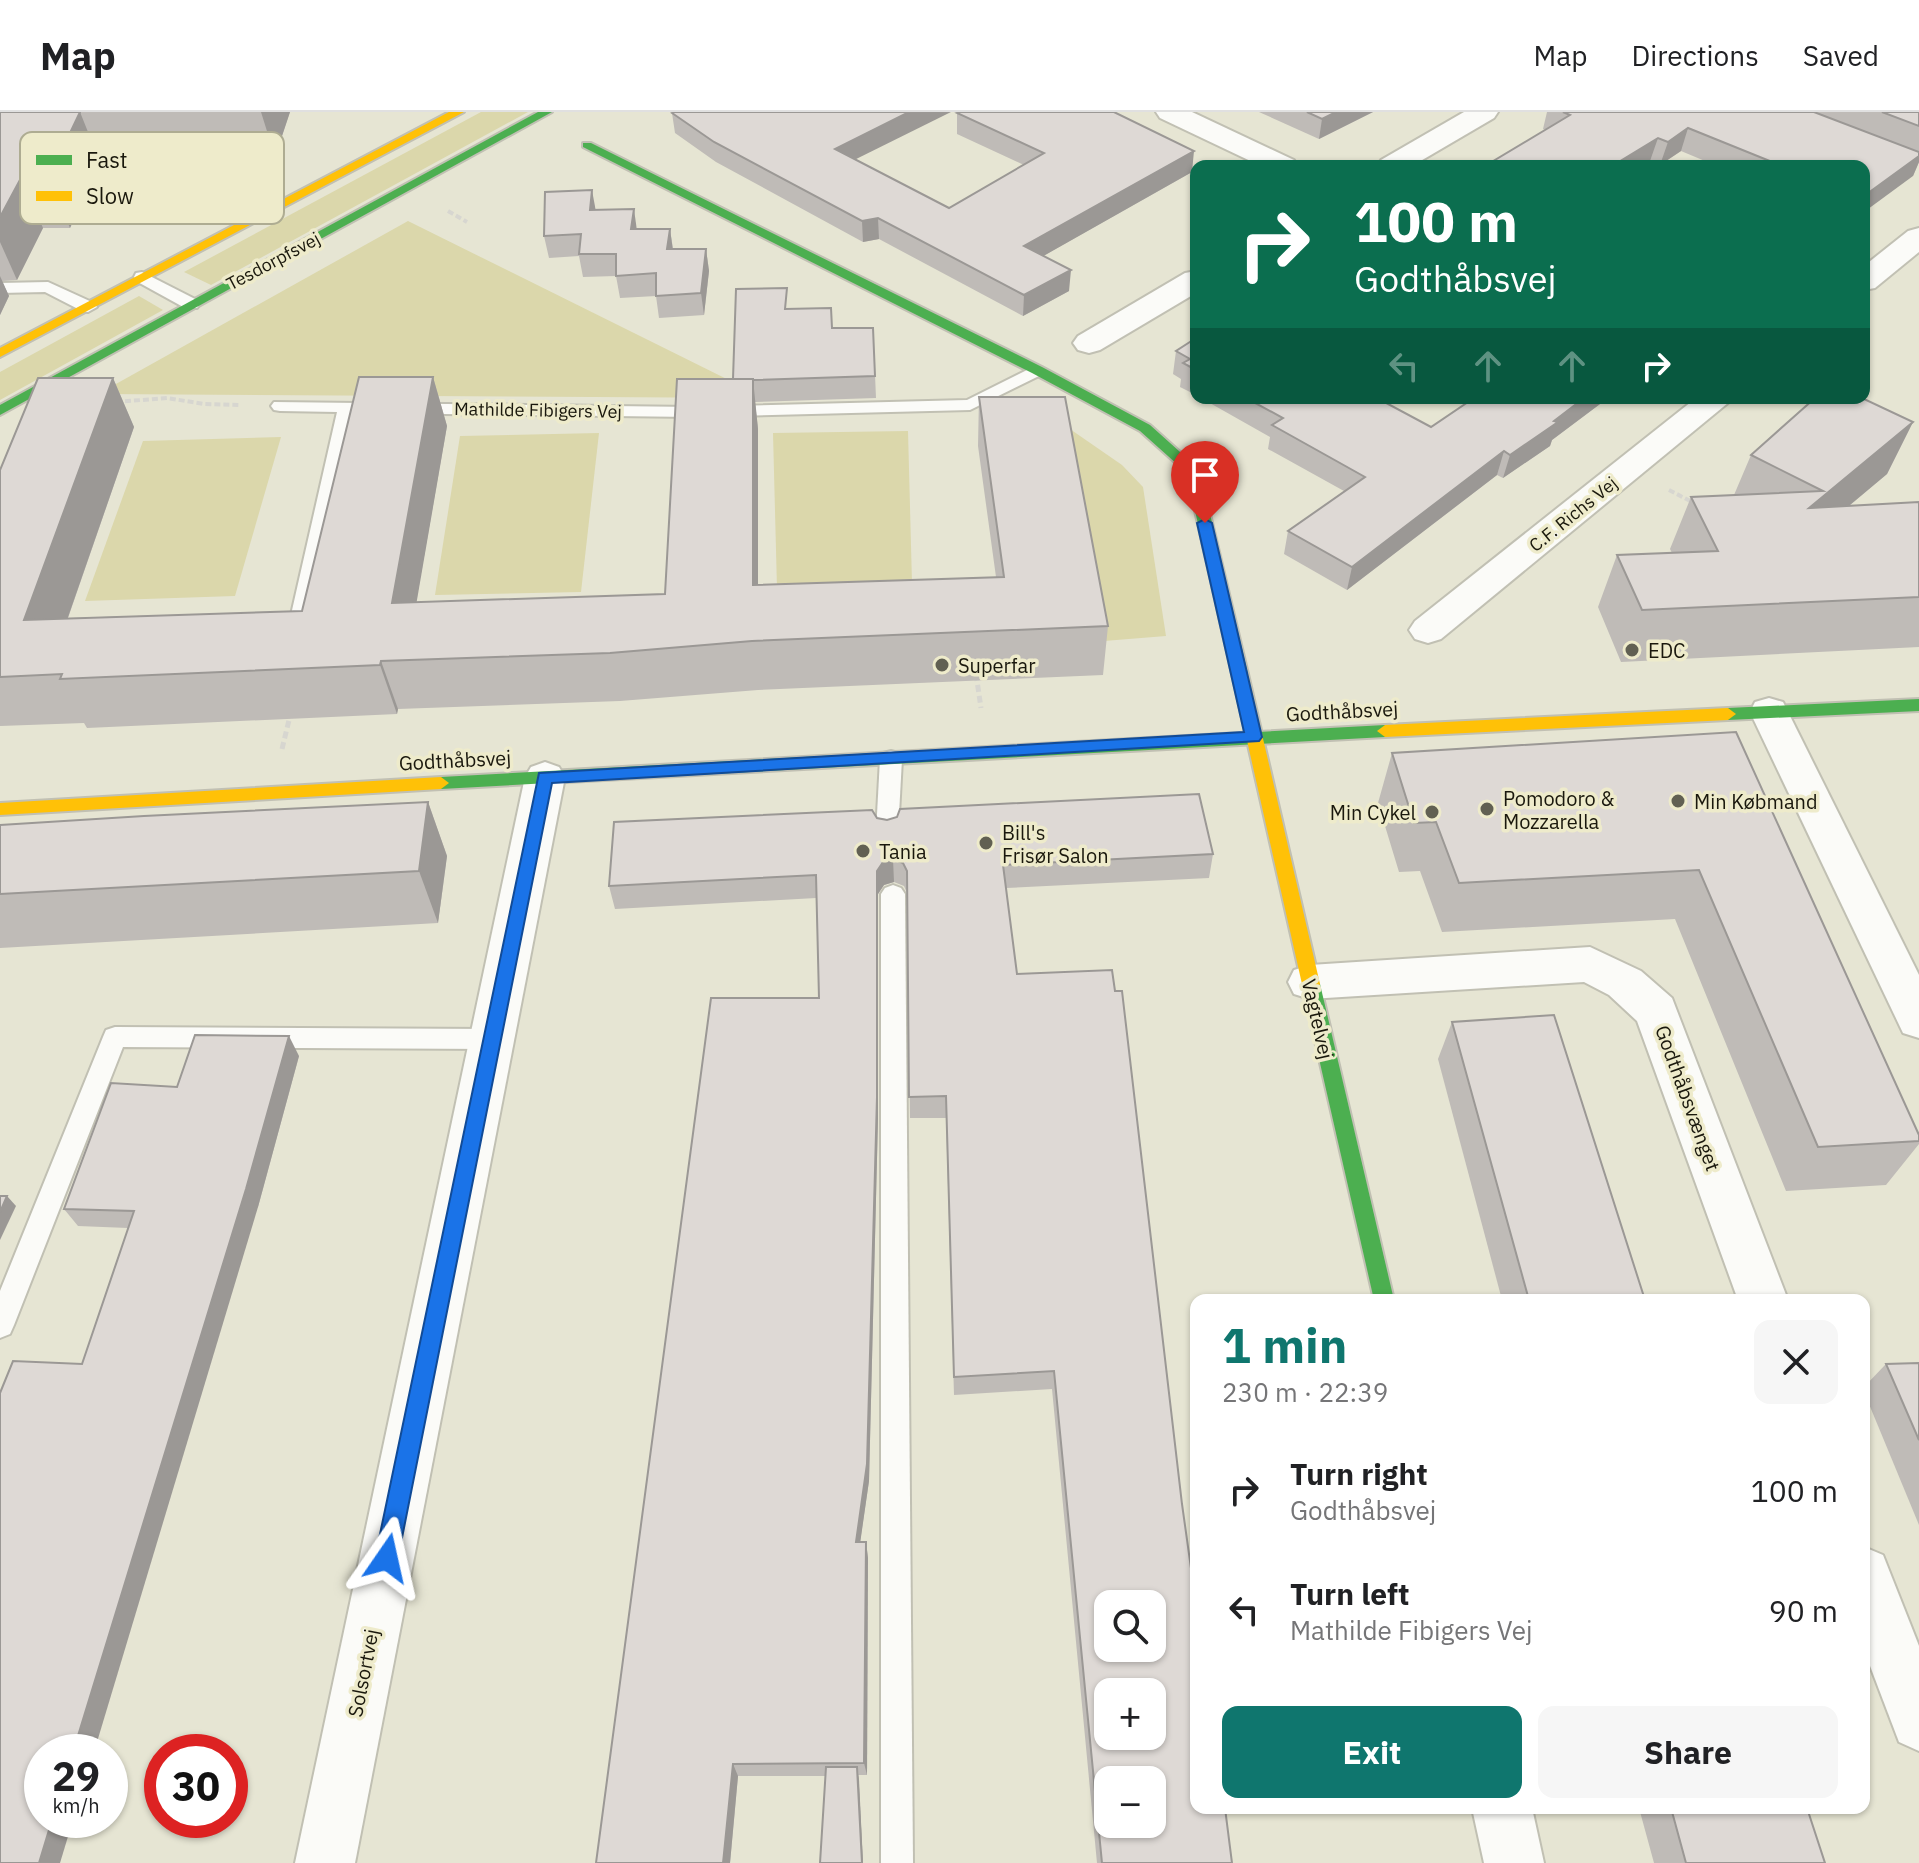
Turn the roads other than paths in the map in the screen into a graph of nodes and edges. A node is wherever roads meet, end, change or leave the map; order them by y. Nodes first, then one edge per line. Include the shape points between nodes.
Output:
1 (458, 112) edge
2 (546, 112) edge
3 (1170, 112) edge
4 (1484, 112) edge
5 (587, 145) dead end
6 (1271, 160) edge
7 (1401, 160) edge
8 (284, 203) edge
9 (244, 224) edge
10 (1919, 237) edge
11 (1870, 276) edge
12 (142, 277) junction
13 (1190, 284) edge
14 (0, 288) edge
15 (191, 304) junction
16 (88, 307) junction
17 (1089, 343) dead end
18 (0, 353) edge
19 (1037, 370) junction
20 (1709, 404) edge
21 (280, 406) road end
22 (347, 407) junction
23 (0, 411) edge
24 (298, 628) edge
25 (1428, 630) dead end
26 (1919, 705) edge
27 (1769, 712) junction
28 (1253, 737) junction
29 (891, 759) junction
30 (545, 777) junction
31 (0, 809) edge
32 (887, 833) edge
33 (893, 894) dead end
34 (1310, 982) junction
35 (1919, 1020) edge
36 (491, 1039) junction
37 (1383, 1294) edge
38 (1761, 1294) edge
39 (0, 1325) edge
40 (1870, 1590) edge
41 (1919, 1722) edge
42 (1503, 1814) edge
43 (325, 1863) edge
44 (897, 1863) edge
45 (1514, 1863) edge

1 - 8 street
2 - 15 street, Tesdorpfsvej
3 - 6 street
4 - 7 street
5 - 19 street
9 - 12 street
10 - 11 street
12 - 15 lane
12 - 16 street
13 - 17 street
14 - 16 lane via 48,287
15 - 23 street, Tesdorpfsvej
16 - 18 street
19 - 22 lane, Mathilde Fibigers Vej via 970,405 694,412
19 - 28 street via 1145,428 1184,463 1198,493
20 - 25 street, C.F. Richs Vej
21 - 22 lane, Mathilde Fibigers Vej
22 - 24 lane
26 - 27 street, Godthåbsvej
27 - 28 street, Godthåbsvej
27 - 35 street
28 - 29 street, Godthåbsvej
28 - 34 street, Vagtelvej
29 - 30 street, Godthåbsvej
29 - 32 lane
30 - 31 street, Godthåbsvej
30 - 36 street, Solsortvej
33 - 44 lane
34 - 37 street, Vagtelvej
34 - 38 street, Godthåbsvænget via 1590,964 1625,983 1656,1011
36 - 39 lane via 115,1037
36 - 43 street, Solsortvej
40 - 41 street
42 - 45 street

